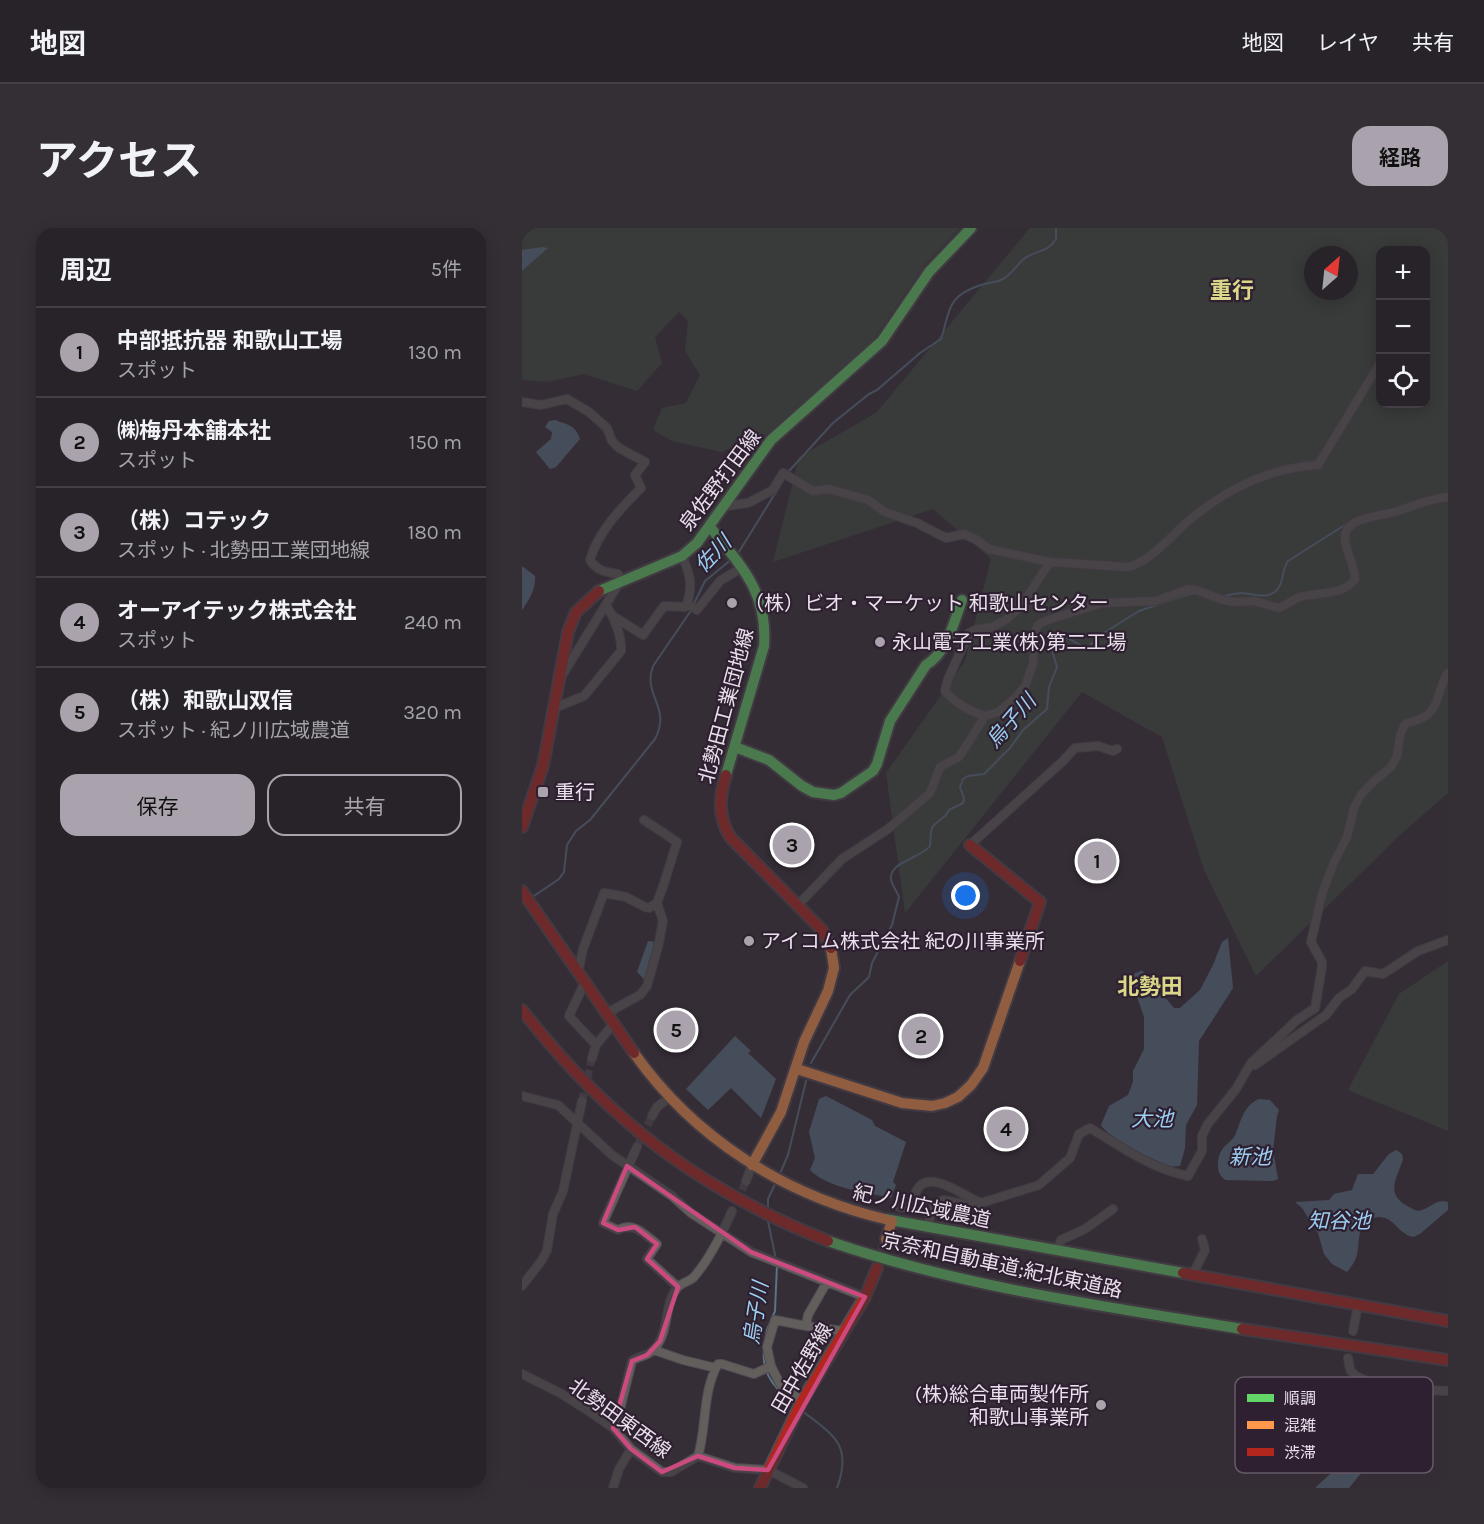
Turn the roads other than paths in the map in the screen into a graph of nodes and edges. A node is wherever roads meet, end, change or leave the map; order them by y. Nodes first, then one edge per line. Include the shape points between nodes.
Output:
1 (971, 228) edge
2 (1376, 370) edge
3 (522, 402) edge
4 (1448, 497) edge
5 (725, 506) junction
6 (710, 528) junction
7 (682, 556) junction
8 (1050, 562) junction
9 (740, 566) junction
10 (621, 580) junction
11 (962, 600) dead end
12 (606, 605) junction
13 (691, 607) junction
14 (613, 616) junction
15 (1448, 673) edge
16 (558, 683) junction
17 (554, 708) junction
18 (985, 716) junction
19 (735, 747) junction
20 (1117, 749) dead end
21 (644, 820) dead end
22 (522, 827) edge
23 (970, 845) joint
24 (522, 891) edge
25 (657, 903) junction
26 (798, 905) junction
27 (1448, 940) edge
28 (582, 977) junction
29 (522, 1010) edge
30 (607, 1013) junction
31 (614, 1023) junction
32 (596, 1045) junction
33 (592, 1058) tunnel mouth
34 (796, 1070) junction
35 (1246, 1071) junction
36 (522, 1096) edge
37 (670, 1097) junction
38 (582, 1101) tunnel mouth
39 (652, 1116) tunnel mouth
40 (577, 1122) junction
41 (637, 1147) tunnel mouth
42 (752, 1165) junction
43 (627, 1166) junction
44 (746, 1181) tunnel mouth
45 (981, 1203) junction
46 (899, 1207) dead end
47 (1113, 1209) dead end
48 (732, 1211) tunnel mouth
49 (892, 1221) junction
50 (927, 1227) junction
51 (723, 1232) junction
52 (886, 1239) tunnel mouth
53 (1202, 1239) dead end
54 (1057, 1250) junction
55 (877, 1268) tunnel mouth
56 (1192, 1276) junction
57 (827, 1281) junction
58 (522, 1286) edge
59 (678, 1287) junction
60 (865, 1297) junction
61 (1358, 1305) junction
62 (1448, 1321) edge
63 (806, 1326) junction
64 (843, 1331) junction
65 (1353, 1331) dead end
66 (654, 1350) junction
67 (1348, 1358) dead end
68 (1448, 1360) edge
69 (716, 1368) junction
70 (767, 1368) junction
71 (522, 1374) edge
72 (1357, 1377) edge
73 (1433, 1390) edge
74 (1448, 1391) edge
75 (800, 1404) junction
76 (613, 1428) junction
77 (631, 1449) junction
78 (698, 1456) junction
79 (768, 1470) junction
80 (613, 1488) edge
81 (760, 1488) edge
82 (803, 1488) edge

1 - 5 main road, 泉佐野打田線 via 930,272 866,358 771,440
2 - 8 street via 1318,465 1285,469 1251,480 1189,521 1139,564 1128,567
3 - 10 street via 541,405 567,399 607,428 619,448 645,462 635,475 641,488 608,526 590,560 594,567 618,574
4 - 18 street via 1372,516 1350,528 1345,538 1355,579 1340,590 1298,598 1278,608 1254,601 1233,602 1188,589 1156,601 1102,603 1046,621 1035,632 1034,664 1024,686 1005,708
5 - 6 main road, 泉佐野打田線
5 - 8 street via 748,503 773,490 787,475 813,491 829,489 868,500 885,512 946,538 964,534 988,549
6 - 7 main road, 泉佐野打田線
6 - 9 main road, 北勢田工業団地線
7 - 10 main road, 泉佐野打田線
7 - 13 street via 691,578
8 - 18 street via 1021,606 1007,619 969,633 948,679 945,691 955,702
9 - 13 street via 720,581 700,608
9 - 19 main road, 北勢田工業団地線 via 761,600 766,623 764,646
10 - 12 street
10 - 16 main road, 泉佐野打田線 via 602,588 576,612
11 - 19 main road via 935,660 926,665 890,721 873,771 841,793 813,792 769,760
12 - 14 street
12 - 16 street
13 - 14 street via 664,606 643,635
14 - 17 street via 622,646 619,655 584,696
15 - 35 street via 1434,707 1425,717 1405,724 1391,767 1372,782 1354,808 1347,837 1316,915 1311,942 1322,967 1315,1008 1277,1037
16 - 17 main road, 泉佐野打田線
17 - 22 main road, 泉佐野打田線 via 543,766
18 - 26 street via 959,757 940,767 930,793 888,829 842,859
19 - 26 main road, 北勢田工業団地線 via 720,796 725,832
20 - 23 street via 1075,748
21 - 25 street via 677,842
23 - 34 main road via 1040,902 983,1068 972,1085 941,1105 909,1106
24 - 28 main road, 紀ノ川広域農道
25 - 28 street via 645,907 626,897 604,893 583,949
25 - 30 street via 663,921 647,986 640,995
26 - 34 main road, 北勢田工業団地線 via 830,943 834,972
27 - 35 street via 1418,951 1383,974 1365,971 1326,1015
28 - 30 main road, 紀ノ川広域農道
28 - 32 street via 569,1016
29 - 68 main road, 京奈和自動車道;紀北東道路 via 579,1078 628,1124 688,1168 786,1224 866,1254 947,1276 1274,1335
30 - 31 main road, 紀ノ川広域農道
31 - 32 street
31 - 37 main road, 紀ノ川広域農道
32 - 33 street
34 - 42 main road, 北勢田工業団地線 via 778,1120
35 - 45 street via 1207,1125 1202,1151 1188,1176 1145,1160 1090,1128 1079,1134 1070,1158 1039,1185
36 - 40 street via 558,1105
37 - 39 street
37 - 42 main road, 紀ノ川広域農道 via 709,1135
38 - 40 street
40 - 43 street
40 - 58 street via 547,1250
41 - 43 street
42 - 44 street
42 - 49 main road, 紀ノ川広域農道 via 784,1184 843,1208
43 - 51 street
43 - 59 street via 603,1223 618,1230 635,1227 657,1244 647,1259
45 - 46 street via 945,1183 934,1182 919,1188 912,1206
45 - 50 street via 979,1207 943,1200 934,1206
47 - 54 street via 1061,1240
48 - 51 street
49 - 50 main road, 紀ノ川広域農道
49 - 52 main road
50 - 54 main road, 紀ノ川広域農道
51 - 57 street via 751,1252
51 - 59 street via 691,1280
53 - 56 street via 1204,1250
54 - 56 main road, 紀ノ川広域農道
55 - 60 main road, 田中佐野線
56 - 61 main road, 紀ノ川広域農道
57 - 60 street
57 - 63 street
59 - 66 street
60 - 64 main road, 田中佐野線
61 - 62 main road, 紀ノ川広域農道
61 - 65 street
63 - 64 street
63 - 70 street via 775,1320 767,1347
64 - 75 main road, 田中佐野線
66 - 69 street
66 - 76 street via 632,1361
67 - 72 street via 1350,1370
69 - 70 street via 722,1364 754,1374
69 - 78 street via 703,1414 703,1440
70 - 75 street
71 - 76 street, 北勢田東西線 via 560,1393
73 - 74 street
75 - 79 main road, 田中佐野線
76 - 77 street, 北勢田東西線
77 - 78 street, 北勢田東西線 via 662,1472 671,1472
77 - 80 street
78 - 79 street, 北勢田東西線 via 735,1468
79 - 81 main road, 田中佐野線
79 - 82 street

